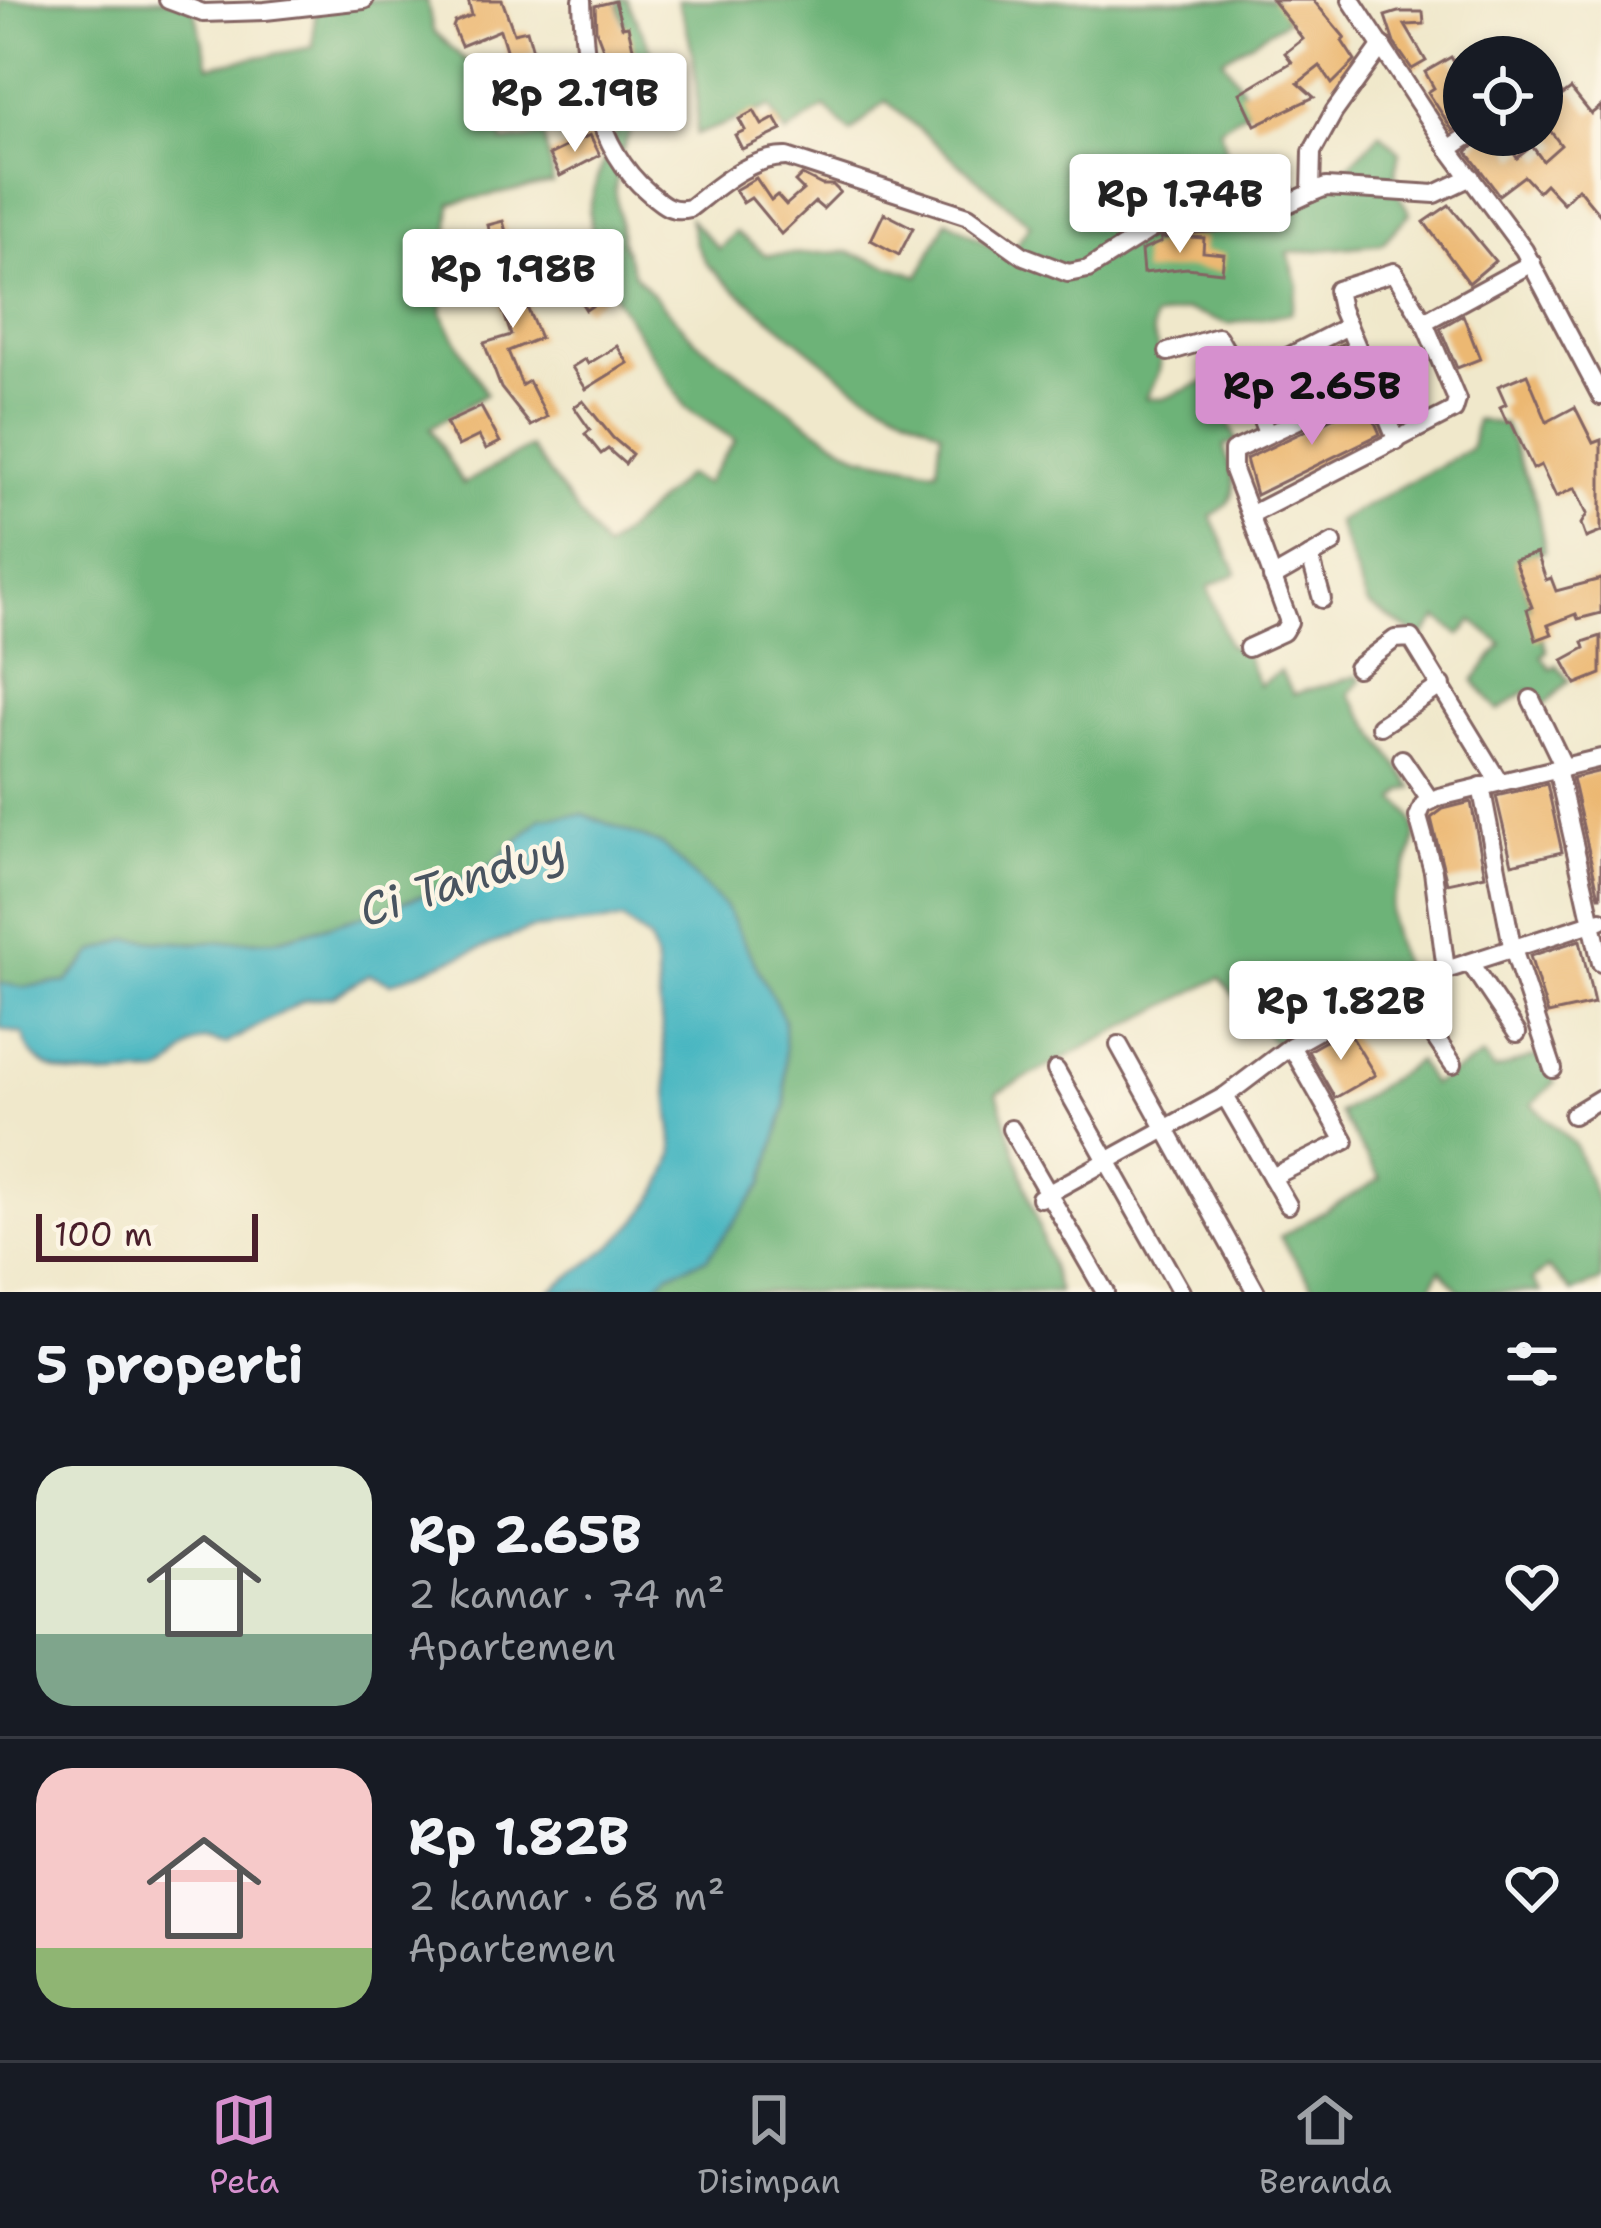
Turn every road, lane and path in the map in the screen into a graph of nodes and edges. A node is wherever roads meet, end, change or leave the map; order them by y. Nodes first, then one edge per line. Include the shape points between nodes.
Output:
1 (168, 0) edge
2 (364, 0) edge
3 (582, 0) edge
4 (1351, 0) edge
5 (1382, 45) junction
6 (1443, 139) edge
7 (1455, 156) edge
8 (1471, 178) junction
9 (1312, 193) junction
10 (1532, 263) junction
11 (1424, 322) junction
12 (1348, 326) junction
13 (1168, 352) dead end
14 (1244, 382) junction
15 (1372, 385) junction
16 (1601, 396) edge
17 (1267, 433) junction
18 (1397, 441) junction
19 (1250, 515) junction
20 (1333, 543) dead end
21 (1310, 556) junction
22 (1272, 578) junction
23 (1322, 599) dead end
24 (1248, 648) dead end
25 (1357, 668) dead end
26 (1442, 685) junction
27 (1531, 699) dead end
28 (1379, 726) dead end
29 (1601, 758) edge
30 (1402, 759) dead end
31 (1560, 768) junction
32 (1490, 784) junction
33 (1430, 800) junction
34 (1597, 921) edge
35 (1512, 946) junction
36 (1470, 962) junction
37 (1601, 963) edge
38 (1446, 970) junction
39 (1404, 992) junction
40 (1517, 1034) dead end
41 (1119, 1045) dead end
42 (1291, 1046) junction
43 (1453, 1064) dead end
44 (1553, 1069) dead end
45 (1056, 1070) dead end
46 (1225, 1096) junction
47 (1601, 1098) edge
48 (1573, 1115) dead end
49 (1167, 1127) junction
50 (1011, 1129) dead end
51 (1106, 1162) junction
52 (1272, 1177) junction
53 (1044, 1196) junction
54 (1288, 1204) dead end
55 (1105, 1292) edge
56 (1181, 1292) edge
57 (1256, 1292) edge

1 - 2 street via 203,14
3 - 9 street via 607,137 636,181 677,210 755,164 787,157 968,216 1024,256 1068,273 1156,226 1234,221
4 - 5 street
5 - 6 street
5 - 9 street via 1312,152
7 - 8 street
8 - 9 street via 1435,194 1326,187
8 - 10 street
10 - 11 street
10 - 16 street
11 - 12 street via 1393,272 1338,290
11 - 18 street via 1456,408
12 - 14 street
12 - 15 street
13 - 14 street via 1218,337
14 - 17 street
15 - 17 street
15 - 18 street
17 - 19 street via 1231,455
18 - 19 street
19 - 22 street
20 - 21 street
21 - 22 street
21 - 23 street
22 - 24 street via 1289,626
25 - 26 street via 1406,636
26 - 28 street
26 - 32 street
27 - 31 street
29 - 31 street
30 - 33 street
31 - 32 street
31 - 34 street
32 - 33 street
32 - 35 street
33 - 38 street via 1418,817
34 - 35 street
34 - 37 street
35 - 36 street
35 - 44 street
36 - 38 street
36 - 40 street
38 - 39 street
39 - 42 street
39 - 43 street
41 - 49 street
42 - 46 street
42 - 52 street via 1345,1141
45 - 51 street
46 - 49 street
46 - 52 street
47 - 48 street
49 - 51 street
49 - 57 street
50 - 53 street
51 - 53 street
51 - 56 street
52 - 54 street
53 - 55 street

